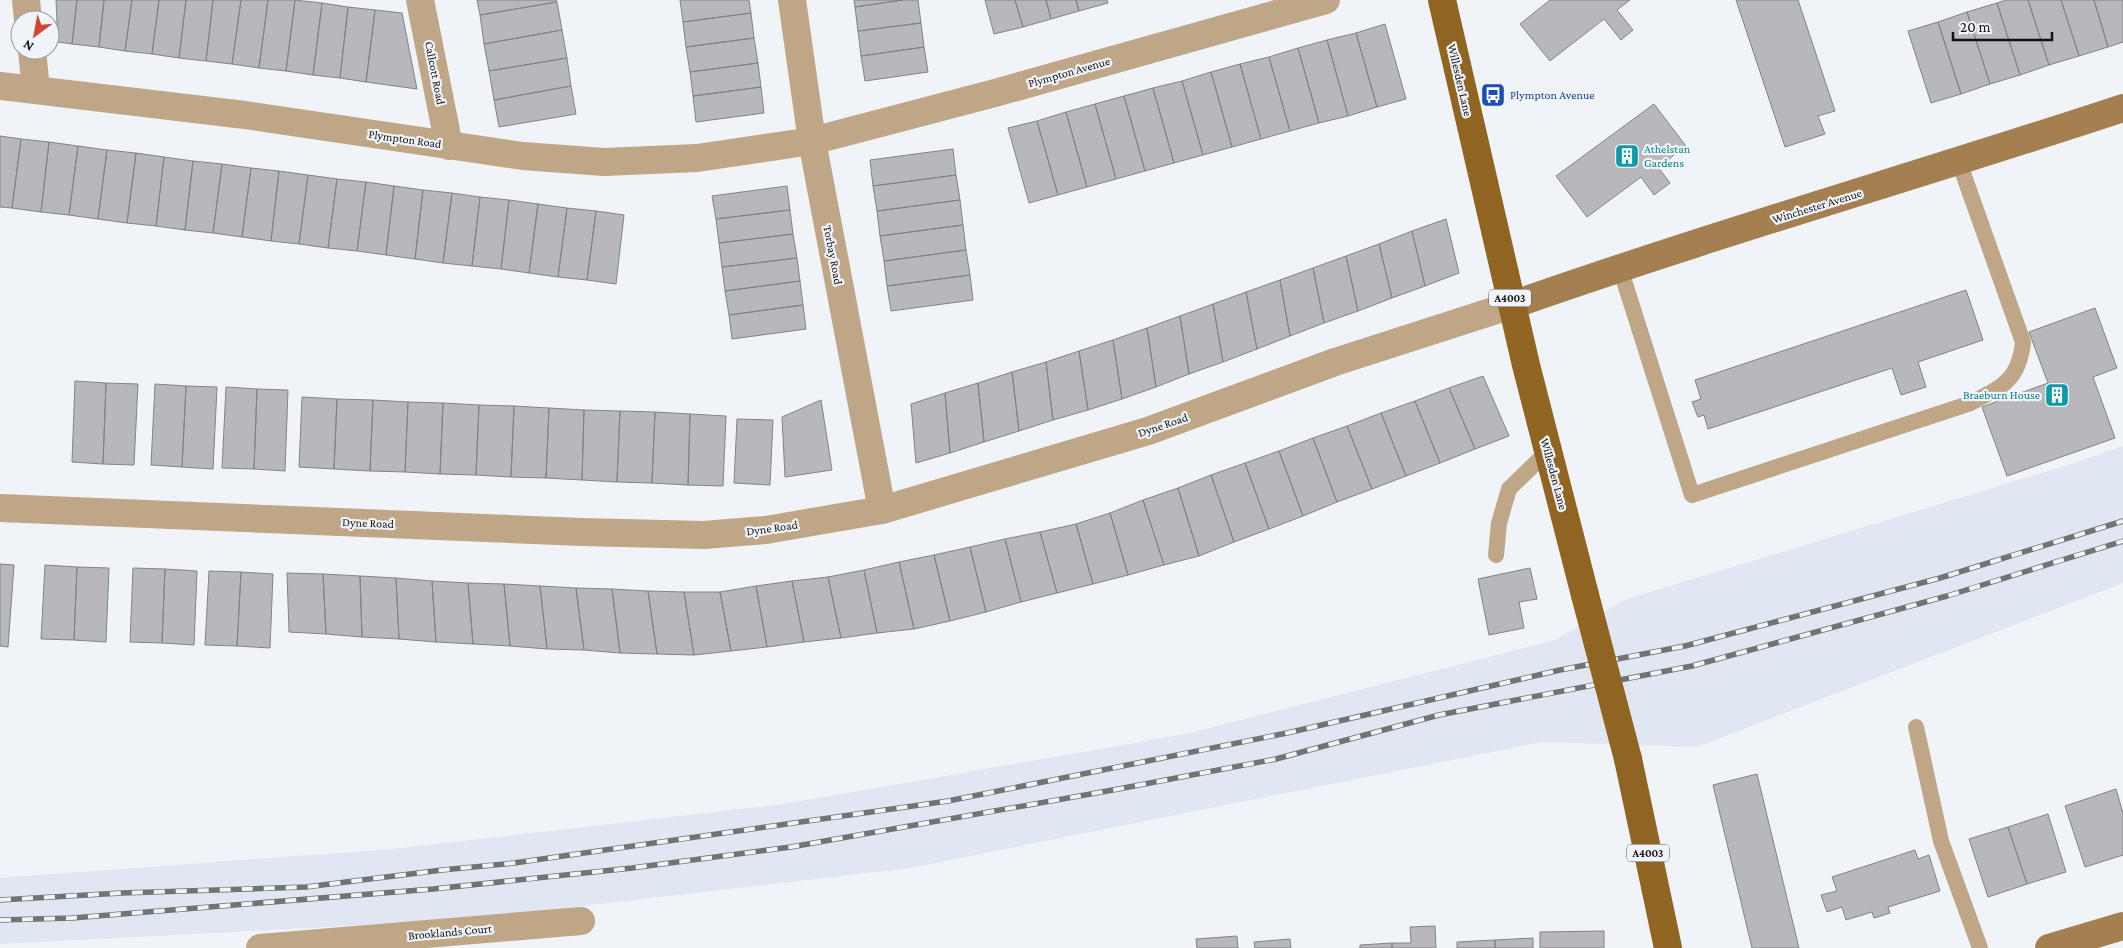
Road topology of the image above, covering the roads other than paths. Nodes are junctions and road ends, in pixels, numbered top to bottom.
1 (420, 0) edge
2 (792, 0) edge
3 (1326, 0) edge
4 (1442, 0) edge
5 (33, 60) edge
6 (0, 86) edge
7 (36, 90) junction
8 (2123, 108) edge
9 (812, 141) junction
10 (449, 146) junction
11 (1959, 162) junction
12 (1620, 268) junction
13 (1512, 305) junction
14 (1548, 451) junction
15 (0, 508) edge
16 (882, 510) junction
17 (1496, 555) dead end
18 (1916, 727) dead end
19 (581, 921) dead end
20 (2123, 926) edge
21 (2062, 946) edge
22 (260, 948) edge
23 (1668, 948) edge
24 (1980, 948) edge

1 - 10 street, Callcott Road
2 - 9 street, Torbay Road
3 - 9 street, Plympton Avenue
4 - 13 main road, Willesden Lane / A4003
5 - 7 street
6 - 7 street, Plympton Road
7 - 10 street, Plympton Road
8 - 11 street, Winchester Avenue
9 - 10 street, Plympton Road
9 - 16 street, Torbay Road
11 - 12 street, Winchester Avenue
11 - 12 lane
12 - 13 street, Winchester Avenue
13 - 14 main road, Willesden Lane / A4003
13 - 16 street, Dyne Road
14 - 17 lane
14 - 23 main road, Willesden Lane / A4003, bridge
15 - 16 street, Dyne Road
18 - 24 lane
19 - 22 street, Brooklands Court
20 - 21 street

